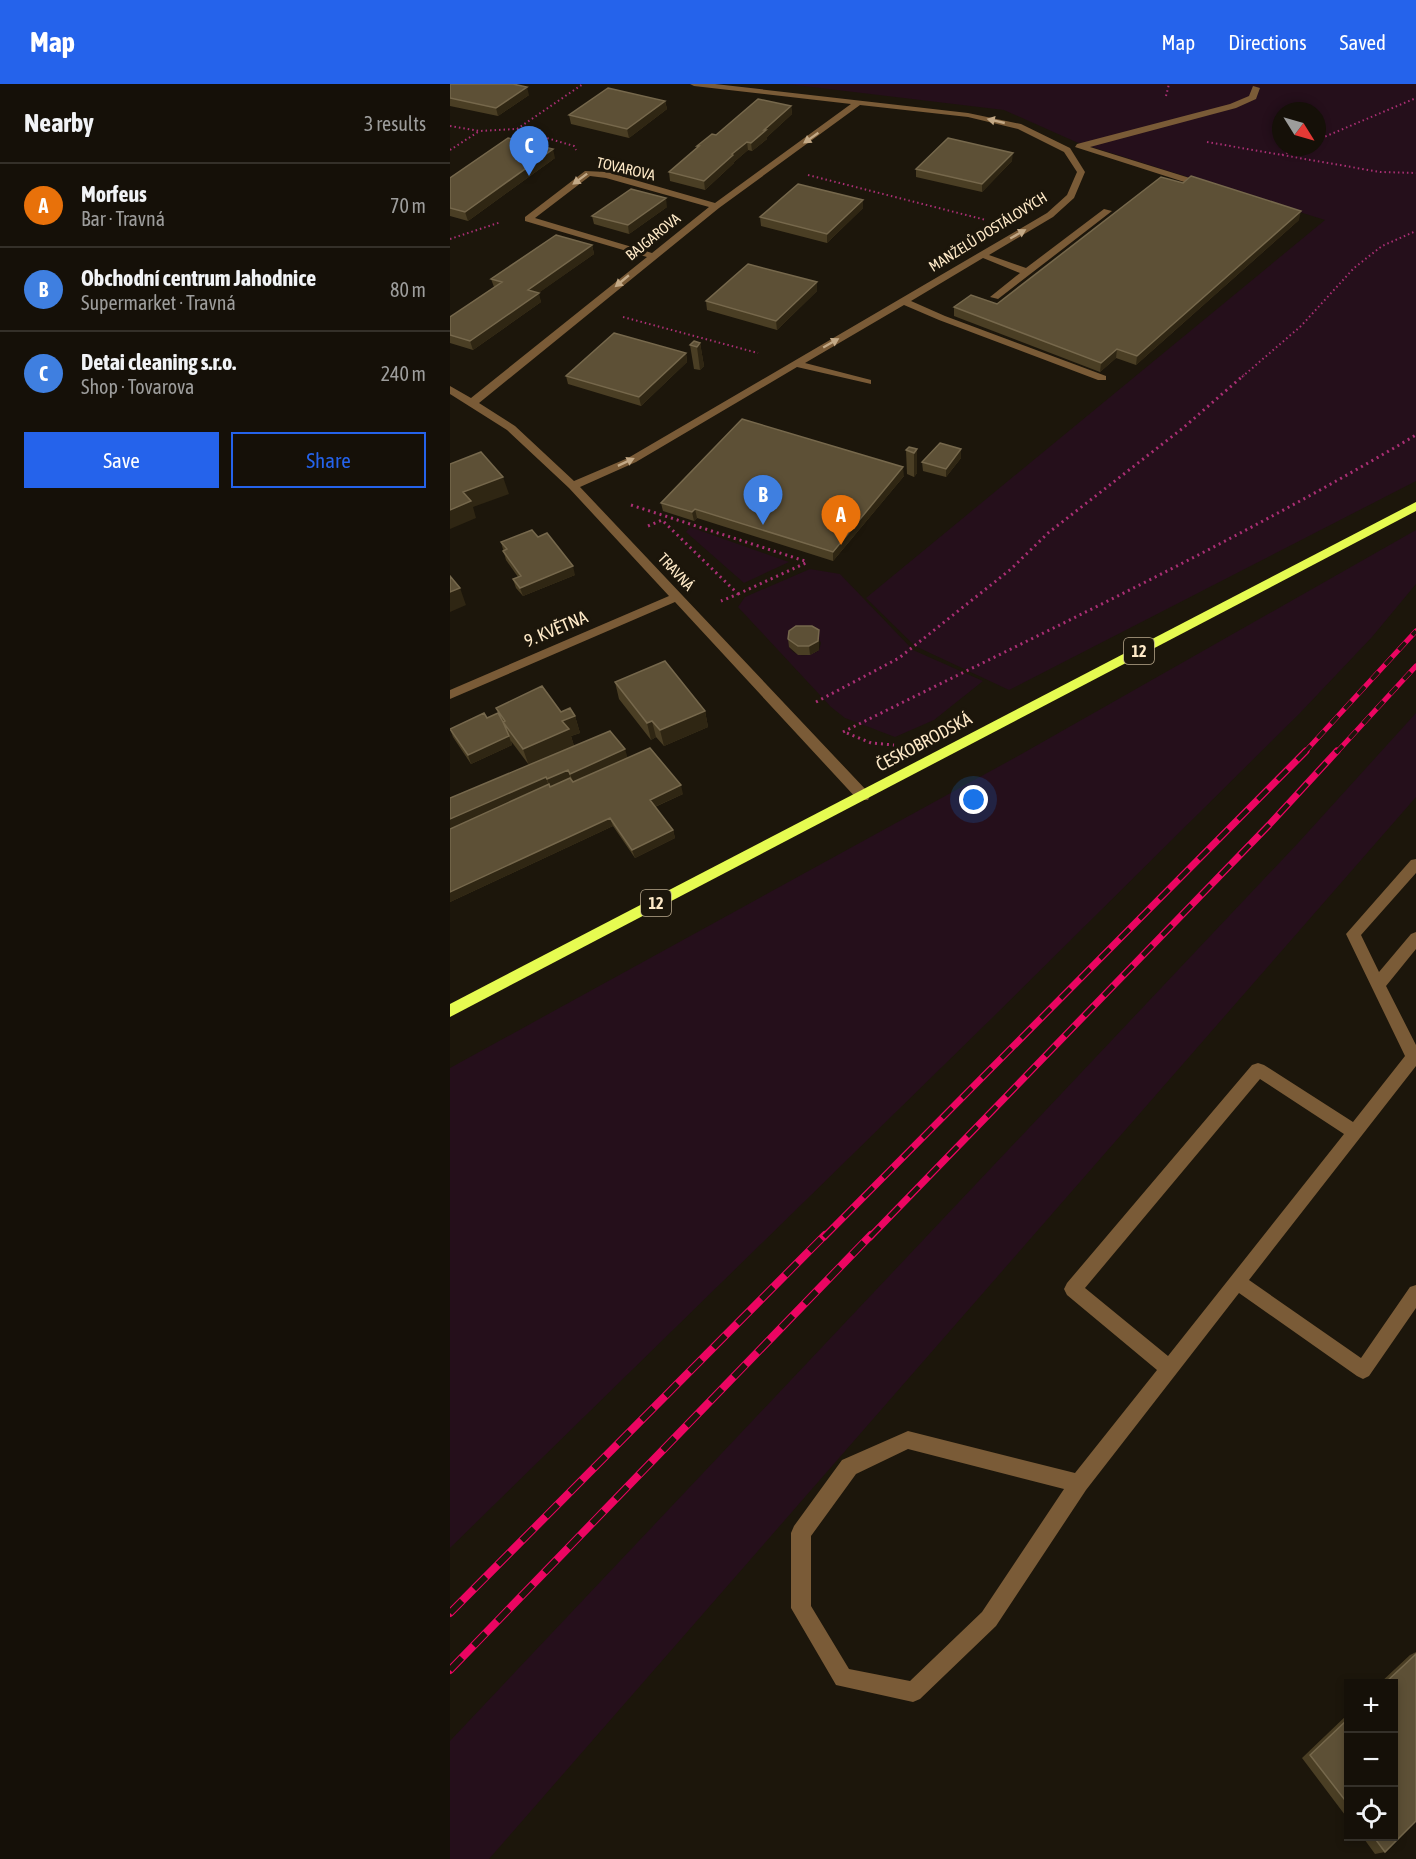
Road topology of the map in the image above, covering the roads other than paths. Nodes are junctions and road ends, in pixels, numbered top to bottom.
1 (694, 84) edge
2 (1256, 88) dead end
3 (858, 103) junction
4 (1080, 147) junction
5 (1068, 150) junction
6 (1210, 188) edge
7 (716, 206) junction
8 (1107, 211) dead end
9 (982, 255) junction
10 (652, 256) junction
11 (1027, 272) junction
12 (995, 297) dead end
13 (904, 301) junction
14 (796, 364) junction
15 (1102, 378) dead end
16 (867, 382) dead end
17 (450, 390) edge
18 (473, 402) junction
19 (573, 486) junction
20 (1416, 506) edge
21 (677, 597) junction
22 (450, 695) edge
23 (863, 796) junction
24 (1416, 864) edge
25 (1416, 938) edge
26 (1378, 985) junction
27 (450, 1011) edge
28 (1415, 1055) edge
29 (1355, 1132) junction
30 (1237, 1281) junction
31 (1416, 1293) edge
32 (1169, 1368) junction
33 (1079, 1483) junction

1 - 3 street
2 - 4 street
5 -> 3 street
3 -> 7 street, BAJGAROVA
4 - 5 street
4 - 6 street
9 -> 5 street, MANŽELŮ DOSTÁLOVÝCH
7 - 10 street, BAJGAROVA
7 -> 10 street, TOVAROVA
8 - 11 street
9 - 11 street
9 - 13 street, MANŽELŮ DOSTÁLOVÝCH
10 -> 18 street, BAJGAROVA
11 - 12 street
14 -> 13 street, MANŽELŮ DOSTÁLOVÝCH
13 - 15 street
14 - 16 street
19 -> 14 street, MANŽELŮ DOSTÁLOVÝCH
17 - 18 street, TRAVNÁ
18 - 19 street, TRAVNÁ
19 - 21 street, TRAVNÁ
20 - 23 main road, ČESKOBRODSKÁ / 12
21 - 22 street, 9. KVĚTNA
21 - 23 street, TRAVNÁ
23 - 27 main road, ČESKOBRODSKÁ / 12
24 - 26 street
25 - 26 street
26 - 28 street
28 - 29 street
29 - 30 street
29 - 32 street
30 - 31 street
30 - 32 street
32 - 33 street
33 - 33 street

